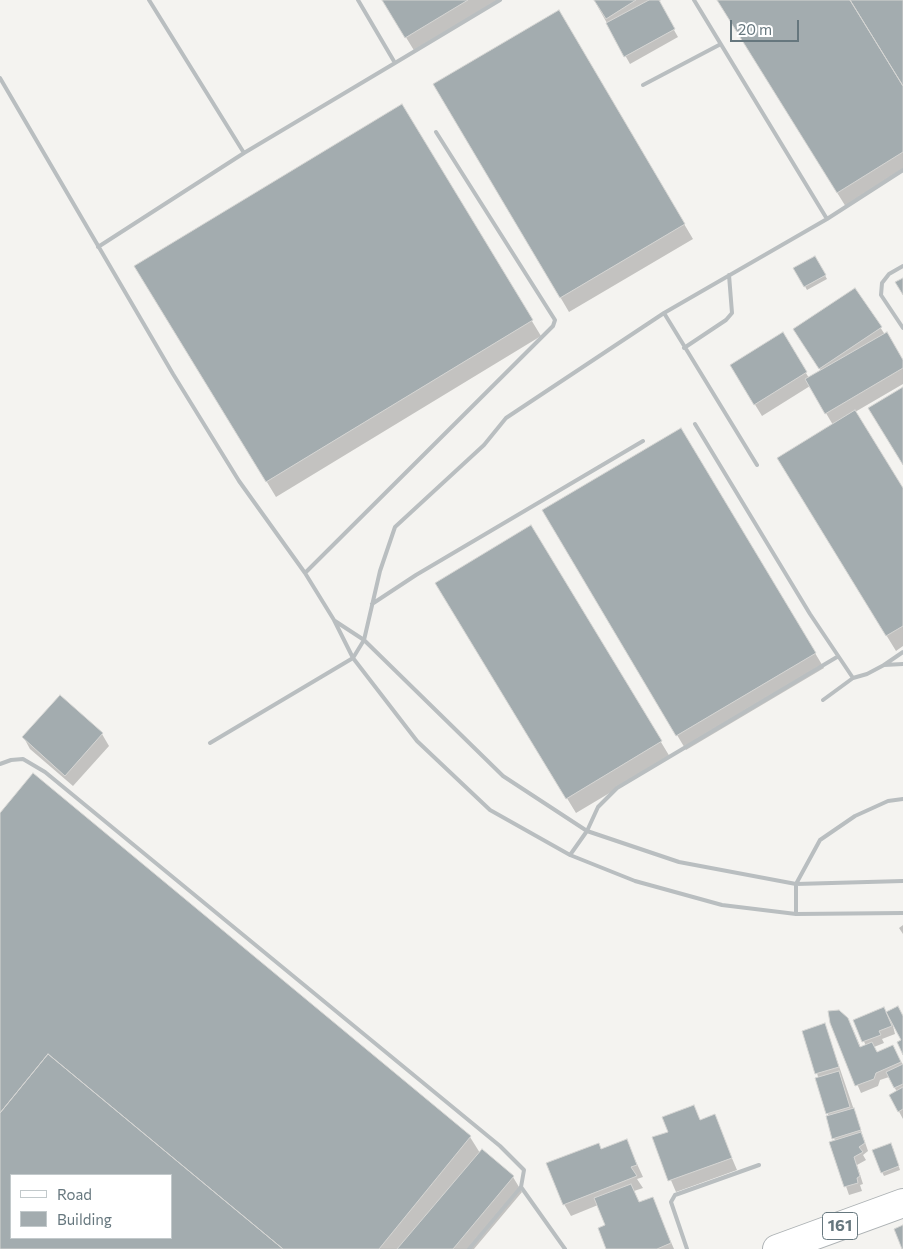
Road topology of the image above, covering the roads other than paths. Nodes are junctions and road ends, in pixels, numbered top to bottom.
1 (149, 0) edge
2 (358, 0) edge
3 (500, 0) edge
4 (694, 0) edge
5 (719, 45) junction
6 (394, 63) junction
7 (0, 78) edge
8 (643, 85) dead end
9 (436, 132) dead end
10 (244, 153) junction
11 (903, 170) edge
12 (827, 219) junction
13 (98, 247) junction
14 (903, 266) edge
15 (729, 275) junction
16 (664, 313) junction
17 (903, 328) edge
18 (684, 348) junction
19 (695, 424) dead end
20 (643, 441) dead end
21 (758, 466) dead end
22 (305, 573) junction
23 (372, 604) junction
24 (334, 620) junction
25 (364, 640) junction
26 (903, 652) edge
27 (837, 657) junction
28 (352, 658) junction
29 (903, 664) edge
30 (884, 665) junction
31 (852, 678) junction
32 (823, 700) dead end
33 (210, 742) dead end
34 (0, 764) edge
35 (903, 799) edge
36 (587, 831) junction
37 (570, 855) junction
38 (903, 881) edge
39 (796, 884) junction
40 (903, 913) edge
41 (796, 914) junction
42 (759, 1165) dead end
43 (521, 1187) junction
44 (903, 1203) edge
45 (469, 1249) edge
46 (565, 1249) edge
47 (686, 1249) edge
48 (777, 1249) edge

1 - 10 lane
2 - 6 lane
3 - 6 lane
4 - 5 lane
5 - 8 lane
5 - 12 lane
6 - 10 lane
7 - 13 lane
9 - 22 lane
10 - 13 lane
11 - 12 lane
12 - 15 lane
13 - 22 lane
14 - 17 lane
15 - 16 lane
15 - 18 lane
16 - 18 lane
16 - 23 lane
18 - 21 lane
19 - 27 lane
20 - 23 lane
22 - 24 lane
23 - 25 lane
24 - 25 lane
24 - 28 lane
25 - 28 lane
25 - 36 lane
26 - 30 lane
27 - 31 lane
27 - 36 lane
28 - 33 lane
28 - 37 lane
29 - 30 lane
30 - 31 lane
31 - 32 lane
34 - 43 lane
35 - 39 lane
36 - 37 lane
36 - 39 lane
37 - 41 lane
38 - 39 lane
39 - 41 lane
40 - 41 lane
42 - 47 lane
43 - 45 lane
43 - 46 lane
44 - 48 main road, 161

